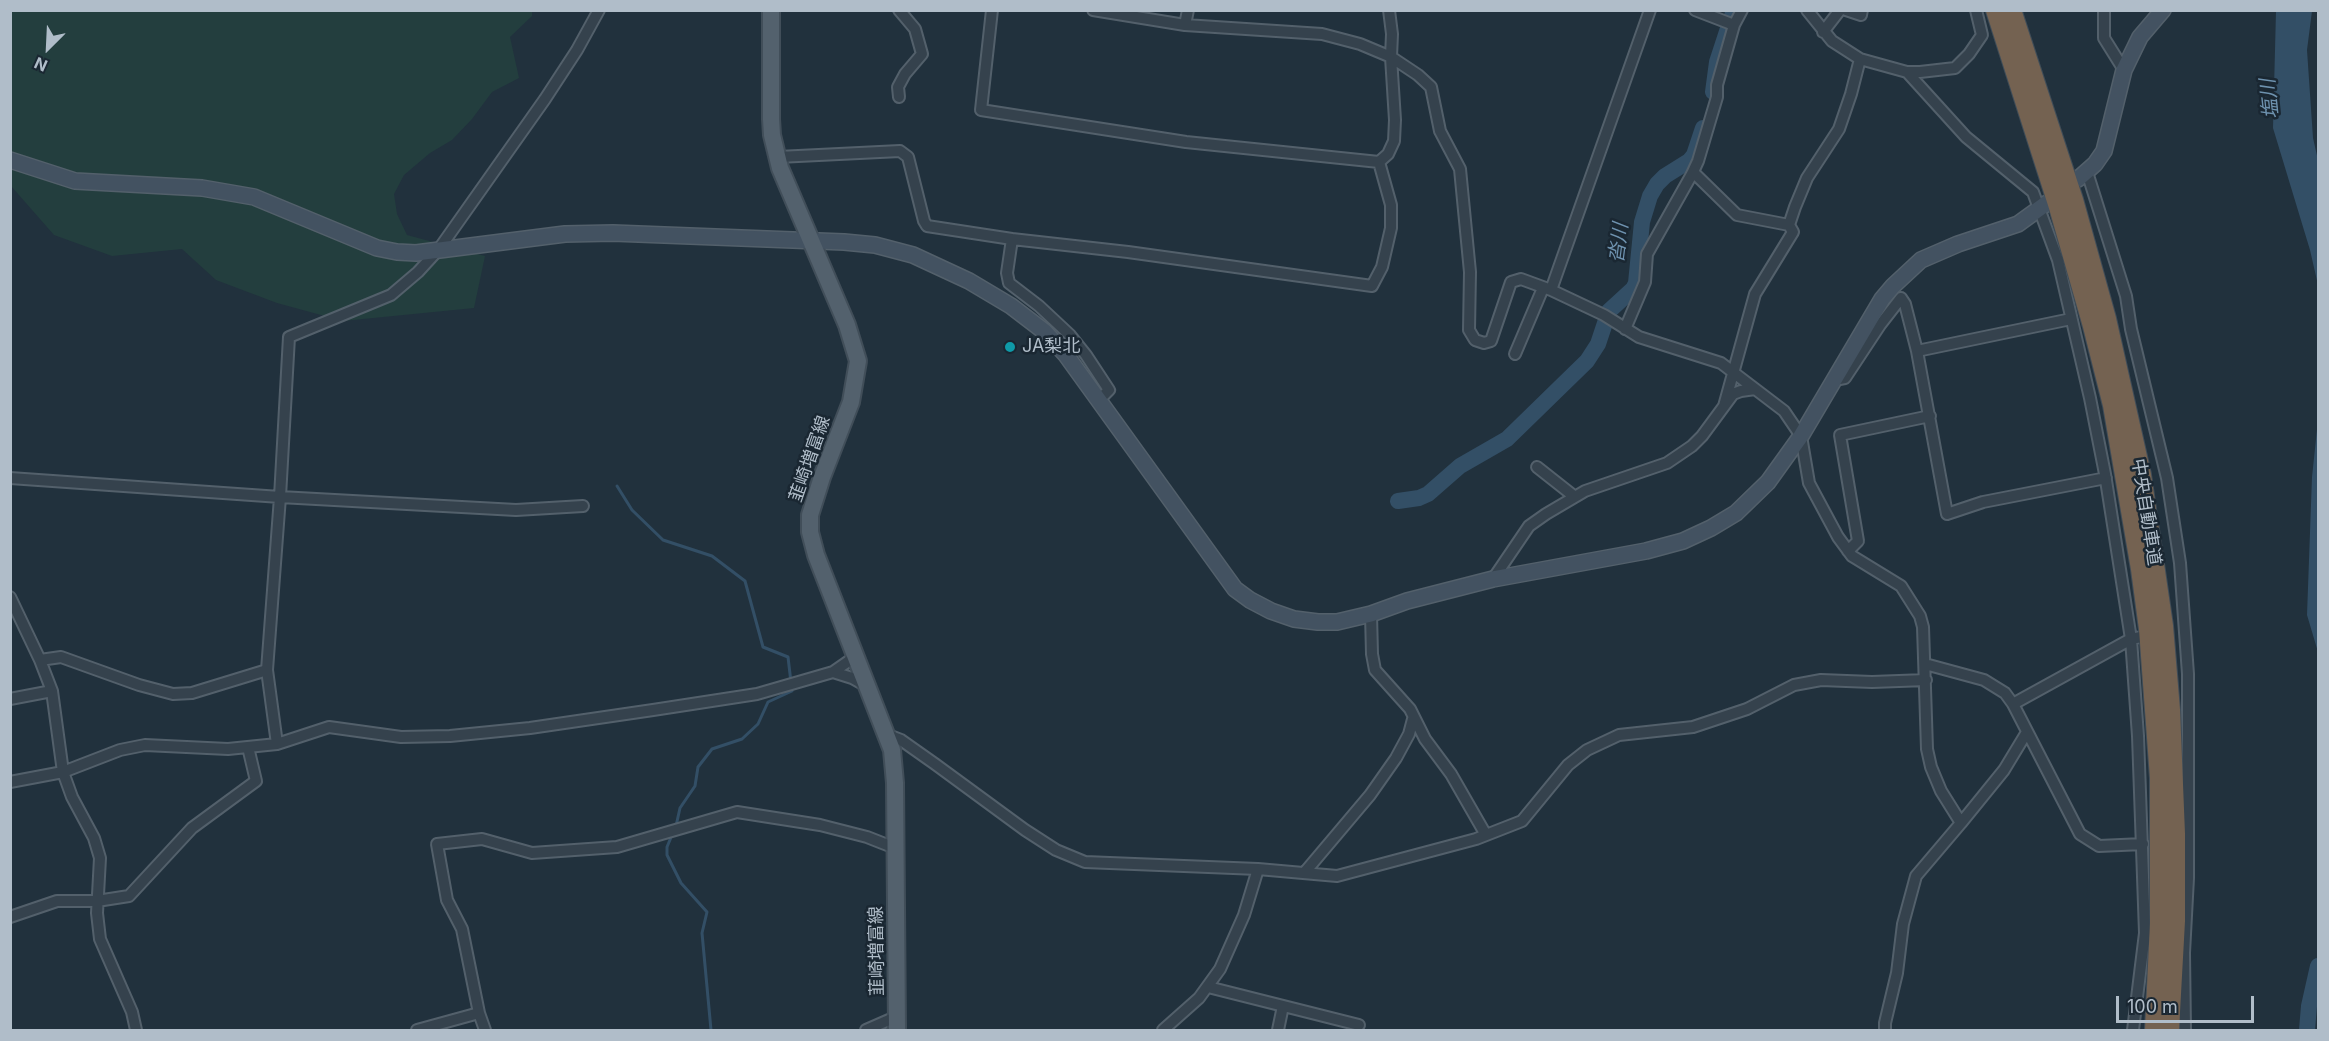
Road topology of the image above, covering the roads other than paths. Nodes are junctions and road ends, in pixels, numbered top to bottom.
1 (599, 10) edge
2 (771, 10) edge
3 (899, 10) edge
4 (992, 10) edge
5 (1093, 10) edge
6 (1188, 10) edge
7 (1389, 10) edge
8 (1650, 10) edge
9 (1695, 10) edge
10 (1742, 10) edge
11 (1807, 10) edge
12 (1840, 10) edge
13 (1846, 10) edge
14 (1862, 10) edge
15 (1976, 10) edge
16 (1996, 10) edge
17 (2011, 10) edge
18 (2104, 10) edge
19 (2163, 10) edge
20 (1185, 24) junction
21 (1734, 25) junction
22 (1823, 32) junction
23 (1391, 57) junction
24 (1860, 58) junction
25 (2124, 70) junction
26 (1906, 72) junction
27 (899, 97) dead end
28 (778, 157) junction
29 (10, 160) edge
30 (1379, 162) junction
31 (1693, 172) junction
32 (2082, 176) joint
33 (2043, 207) junction
34 (1789, 225) junction
35 (1012, 239) junction
36 (813, 240) junction
37 (439, 249) junction
38 (1547, 289) junction
39 (2071, 319) junction
40 (1626, 329) junction
41 (1917, 351) junction
42 (1515, 354) dead end
43 (1734, 373) junction
44 (1834, 380) junction
45 (1755, 389) junction
46 (1100, 400) junction
47 (1724, 406) junction
48 (1930, 416) junction
49 (1801, 435) junction
50 (1537, 467) dead end
51 (10, 478) edge
52 (2106, 478) junction
53 (280, 497) junction
54 (1575, 497) junction
55 (583, 506) dead end
56 (1848, 551) junction
57 (1493, 579) junction
58 (10, 597) edge
59 (1371, 614) junction
60 (2185, 631) junction
61 (2172, 633) dead end
62 (2136, 638) junction
63 (856, 656) junction
64 (40, 660) junction
65 (1925, 663) junction
66 (267, 670) junction
67 (833, 672) junction
68 (1926, 680) junction
69 (868, 687) junction
70 (52, 691) junction
71 (10, 699) edge
72 (2013, 704) junction
73 (1413, 719) junction
74 (2027, 732) junction
75 (888, 735) junction
76 (277, 744) junction
77 (248, 747) junction
78 (63, 772) junction
79 (10, 782) edge
80 (1961, 823) junction
81 (1486, 835) junction
82 (2143, 843) junction
83 (895, 848) junction
84 (1258, 869) junction
85 (1305, 872) junction
86 (97, 901) junction
87 (10, 918) edge
88 (1208, 987) junction
89 (1283, 1006) junction
90 (479, 1013) junction
91 (898, 1023) edge
92 (1359, 1025) dead end
93 (136, 1030) edge
94 (417, 1030) edge
95 (485, 1030) edge
96 (866, 1030) edge
97 (1163, 1030) edge
98 (1278, 1030) edge
99 (1885, 1030) edge
100 (2133, 1030) edge
101 (2155, 1030) edge
102 (2169, 1030) edge
103 (2185, 1030) edge

1 - 37 street
2 - 28 main road, 韮崎増富線
3 - 27 street
4 - 30 street
5 - 20 street
6 - 20 street
7 - 23 street
8 - 38 street
9 - 21 street
10 - 21 street
11 - 22 street
12 - 22 street
13 - 14 street
15 - 26 street
16 - 101 highway, 中央自動車道
17 - 102 highway, 中央自動車道
18 - 25 street
19 - 25 street
20 - 23 street
21 - 31 street
22 - 24 street
23 - 30 street
23 - 38 street
24 - 26 street
24 - 34 street
25 - 32 street
26 - 33 street
28 - 35 street
28 - 36 main road, 韮崎増富線
29 - 37 street
30 - 35 street
31 - 34 street
31 - 40 street
32 - 60 street
33 - 39 street
33 - 44 street
34 - 43 street
35 - 46 street
36 - 37 street
36 - 46 street
36 - 63 main road, 韮崎増富線
37 - 53 street
38 - 40 street
38 - 42 street
39 - 41 street
39 - 52 street
40 - 43 street
41 - 44 street
41 - 48 street
43 - 45 street
43 - 47 street
44 - 49 street
45 - 47 street
45 - 49 street
46 - 59 street
47 - 54 street
48 - 52 street
48 - 56 street
49 - 56 street
49 - 57 street
50 - 54 street
51 - 53 street
52 - 62 street
53 - 55 street
53 - 66 street
54 - 57 street
56 - 65 street
57 - 59 street
58 - 64 street
59 - 73 street
60 - 61 street
60 - 103 street
62 - 72 street
62 - 82 street
63 - 67 street
63 - 69 main road, 韮崎増富線
64 - 66 street
64 - 70 street
65 - 68 street
65 - 72 street
66 - 76 street
67 - 69 street
67 - 76 street
68 - 80 street
68 - 81 street
69 - 75 main road, 韮崎増富線
70 - 71 street
70 - 78 street
72 - 74 street
73 - 81 street
73 - 85 street
74 - 80 street
74 - 82 street
75 - 83 main road, 韮崎増富線
75 - 84 street
76 - 77 street
77 - 78 street
77 - 86 street
78 - 79 street
78 - 86 street
80 - 99 street
81 - 85 street
82 - 100 street
83 - 90 street
83 - 91 main road, 韮崎増富線
84 - 85 street
84 - 88 street
86 - 87 street
86 - 93 street
88 - 89 street
88 - 97 street
89 - 92 street
89 - 98 street
90 - 94 street
90 - 95 street
91 - 96 street

